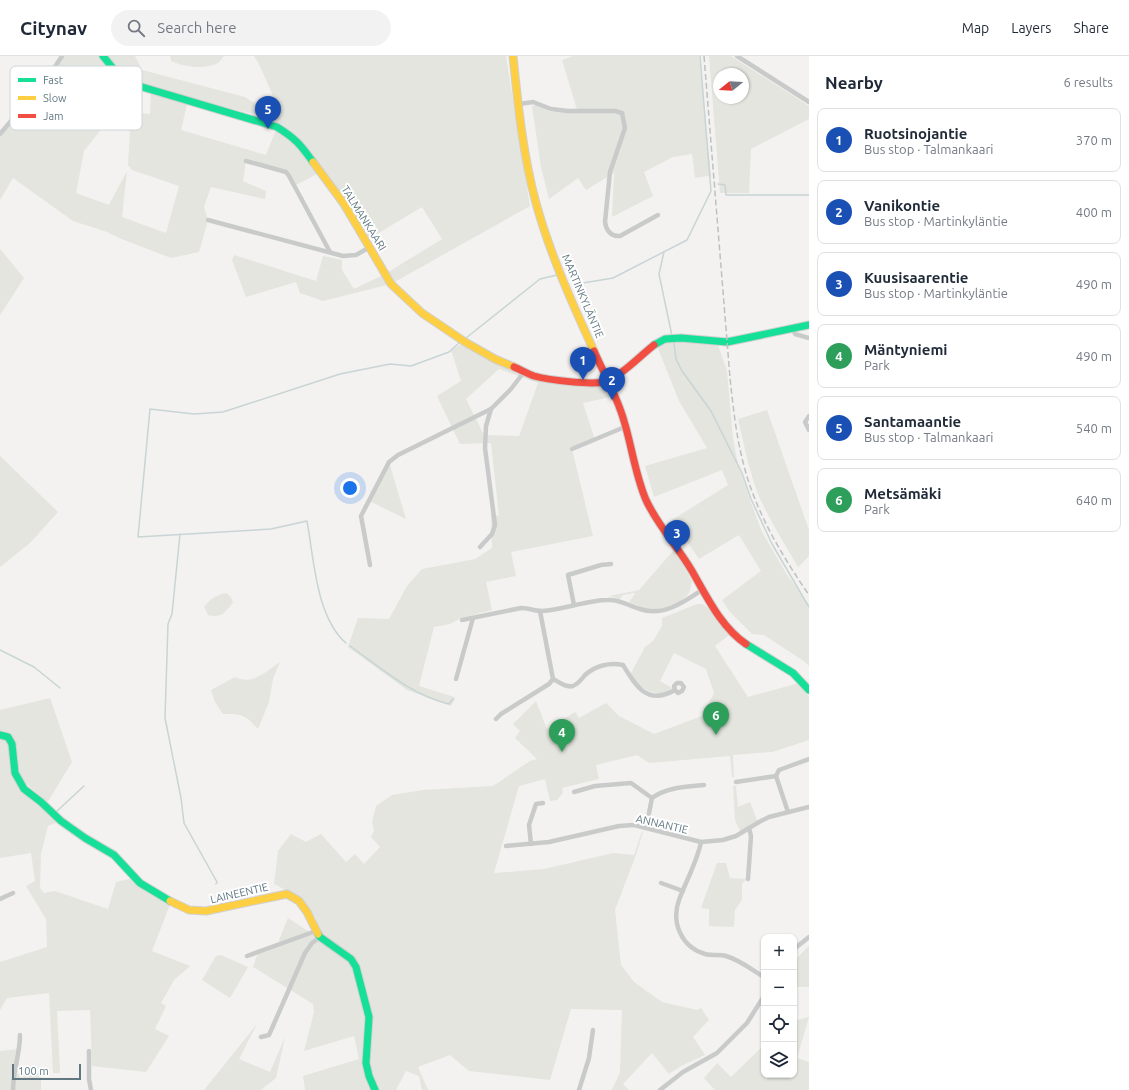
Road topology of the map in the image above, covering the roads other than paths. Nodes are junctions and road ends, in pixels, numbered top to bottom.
1 (62, 56) edge
2 (103, 56) edge
3 (513, 56) edge
4 (737, 56) edge
5 (56, 66) edge
6 (111, 66) edge
7 (142, 87) edge
8 (809, 102) edge
9 (518, 104) junction
10 (10, 122) edge
11 (0, 134) edge
12 (246, 161) dead end
13 (658, 215) dead end
14 (208, 220) dead end
15 (370, 247) junction
16 (330, 252) junction
17 (809, 325) edge
18 (793, 328) junction
19 (809, 338) edge
20 (524, 372) junction
21 (608, 381) junction
22 (491, 409) junction
23 (809, 416) edge
24 (627, 426) junction
25 (809, 430) edge
26 (572, 449) dead end
27 (480, 547) dead end
28 (611, 564) dead end
29 (370, 565) dead end
30 (702, 590) junction
31 (574, 605) junction
32 (540, 611) junction
33 (473, 618) junction
34 (462, 620) dead end
35 (456, 679) dead end
36 (553, 679) junction
37 (674, 690) dead end
38 (809, 690) edge
39 (496, 719) dead end
40 (0, 735) edge
41 (809, 759) edge
42 (776, 776) junction
43 (736, 782) dead end
44 (704, 785) dead end
45 (574, 792) dead end
46 (652, 798) junction
47 (543, 802) dead end
48 (809, 807) edge
49 (788, 812) junction
50 (646, 828) junction
51 (749, 828) junction
52 (701, 842) junction
53 (531, 844) junction
54 (506, 846) dead end
55 (748, 879) dead end
56 (662, 883) dead end
57 (683, 891) junction
58 (13, 893) dead end
59 (0, 899) edge
60 (318, 934) junction
61 (809, 937) edge
62 (797, 947) edge
63 (247, 956) dead end
64 (761, 975) edge
65 (761, 1001) edge
66 (593, 1030) dead end
67 (20, 1035) dead end
68 (261, 1037) dead end
69 (89, 1051) dead end
70 (13, 1090) edge
71 (92, 1090) edge
72 (374, 1090) edge
73 (579, 1090) edge
74 (660, 1090) edge

1 - 5 street
2 - 6 street, TALMANKAARI
3 - 9 street, MARTINKYLÄNTIE
4 - 8 street
7 - 15 street, TALMANKAARI
9 - 13 street
9 - 21 street, MARTINKYLÄNTIE
10 - 11 street
12 - 16 street
14 - 16 street
15 - 16 street
15 - 20 street, TALMANKAARI
17 - 18 street
18 - 19 street
18 - 21 street
20 - 21 street, TALMANKAARI
20 - 22 street
21 - 24 street, MARTINKYLÄNTIE
22 - 27 street
22 - 29 street
23 - 25 street
24 - 26 street
24 - 30 street, MARTINKYLÄNTIE
28 - 31 street
30 - 31 street
30 - 38 street, MARTINKYLÄNTIE
31 - 32 street
32 - 33 street
32 - 36 street
33 - 34 street
33 - 35 street
36 - 37 street
36 - 39 street
40 - 60 street, LAINEENTIE
41 - 42 street
42 - 43 street
42 - 49 street
44 - 46 street
45 - 46 street
46 - 50 street
47 - 53 street
48 - 49 street, ANNANTIE
49 - 51 street, ANNANTIE
50 - 52 street, ANNANTIE
50 - 53 street, ANNANTIE
51 - 52 street, ANNANTIE
51 - 55 street
52 - 57 street
53 - 54 street, ANNANTIE
56 - 57 street
57 - 64 street
58 - 59 street
60 - 63 street
60 - 68 street
60 - 72 street, LAINEENTIE
61 - 62 street
65 - 74 street
66 - 73 street
67 - 70 street
69 - 71 street

